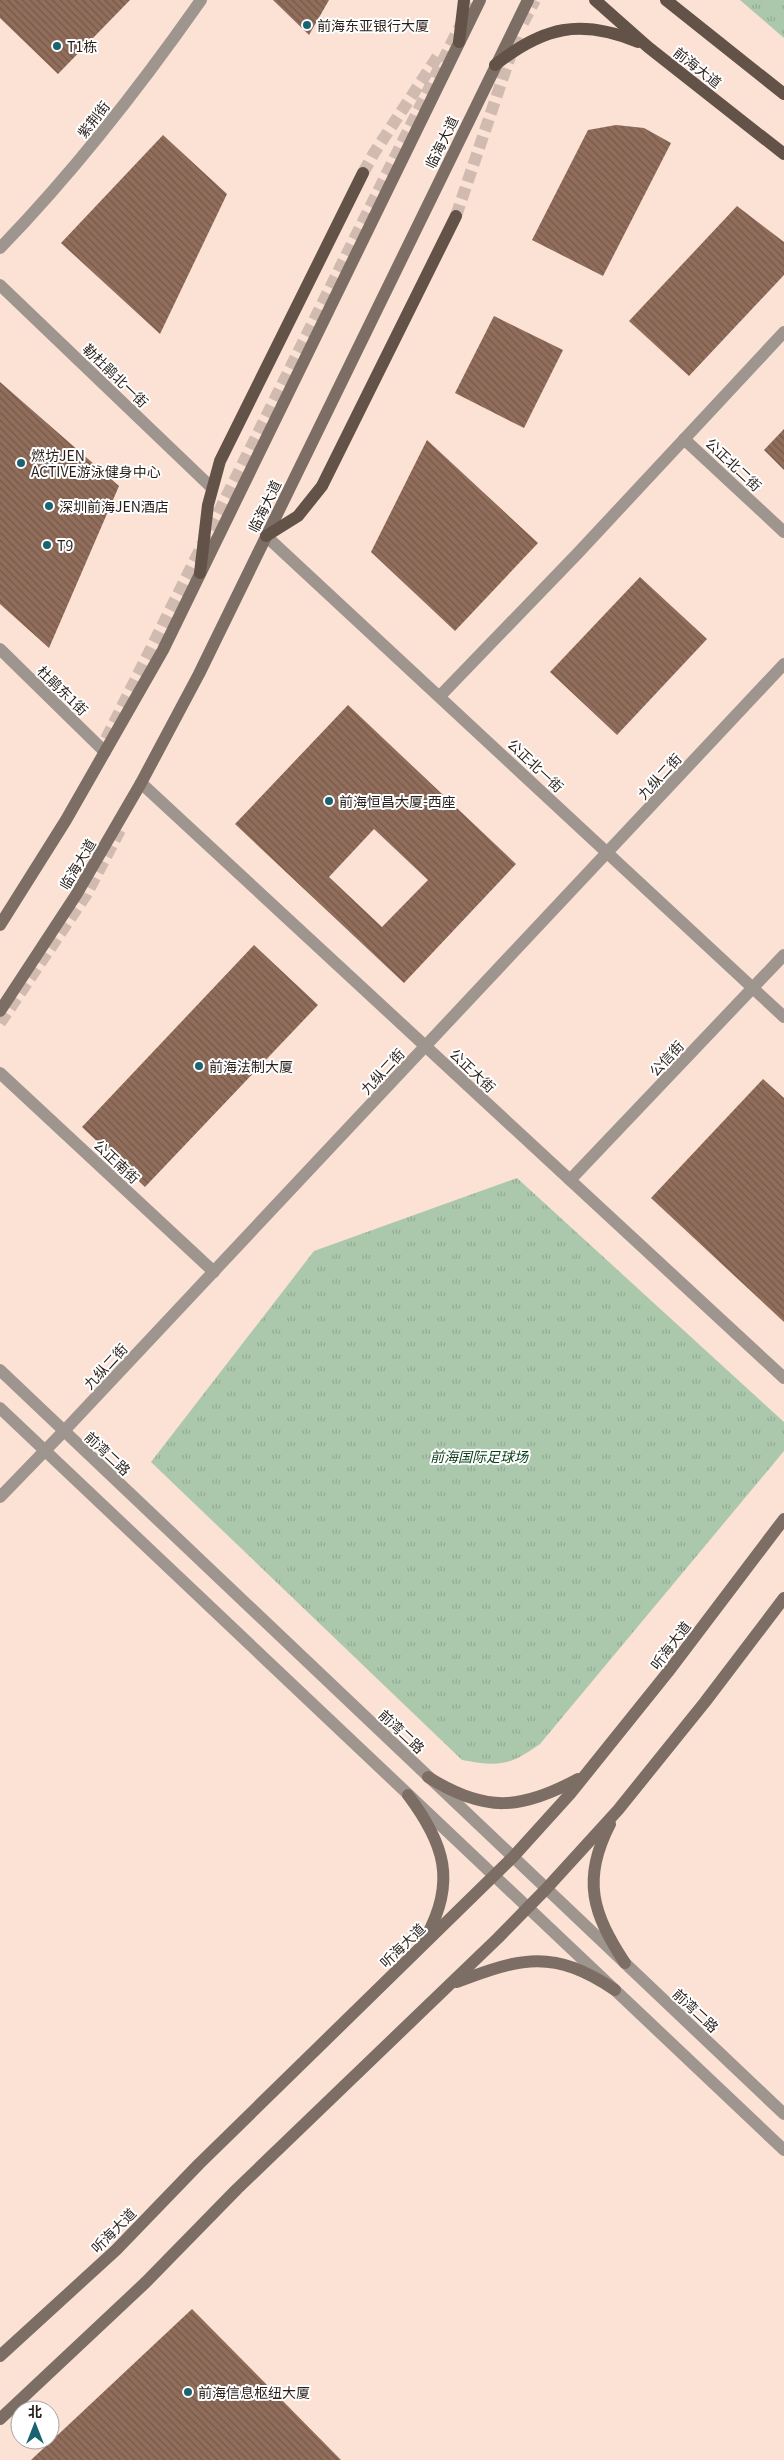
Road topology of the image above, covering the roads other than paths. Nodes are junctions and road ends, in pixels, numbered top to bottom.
1 (200, 0) edge
2 (464, 0) edge
3 (480, 0) edge
4 (528, 0) edge
5 (595, 0) edge
6 (670, 2) edge
7 (459, 42) junction
8 (648, 47) junction
9 (495, 65) junction
10 (784, 94) edge
11 (784, 154) edge
12 (363, 173) tunnel mouth
13 (456, 216) tunnel mouth
14 (0, 248) edge
15 (0, 285) edge
16 (784, 332) edge
17 (684, 439) junction
18 (211, 487) junction
19 (784, 532) edge
20 (266, 536) junction
21 (200, 573) junction
22 (0, 649) edge
23 (784, 664) edge
24 (440, 696) junction
25 (105, 752) junction
26 (141, 783) junction
27 (608, 852) junction
28 (0, 925) edge
29 (784, 955) edge
30 (753, 988) junction
31 (0, 1011) edge
32 (784, 1017) edge
33 (425, 1046) junction
34 (0, 1073) edge
35 (570, 1180) junction
36 (214, 1272) junction
37 (0, 1370) edge
38 (784, 1378) edge
39 (0, 1408) edge
40 (64, 1431) junction
41 (45, 1451) junction
42 (0, 1497) edge
43 (784, 1518) edge
44 (784, 1598) edge
45 (585, 1775) junction
46 (428, 1777) junction
47 (408, 1794) junction
48 (618, 1810) junction
49 (513, 1857) junction
50 (494, 1876) junction
51 (546, 1889) junction
52 (528, 1908) junction
53 (420, 1948) junction
54 (625, 1963) junction
55 (450, 1985) junction
56 (615, 1990) junction
57 (784, 2114) edge
58 (784, 2150) edge
59 (0, 2356) edge
60 (0, 2419) edge

1 - 14 street, 紫荆街
2 - 7 main road
3 - 7 main road, 临海大道
4 - 9 main road, 临海大道
5 - 8 main road, 前海大道
6 - 10 main road
7 - 21 main road, 临海大道
8 - 9 main road
8 - 11 main road, 前海大道
9 - 20 main road, 临海大道
12 - 18 main road
13 - 20 main road
15 - 18 street, 勒杜鹃北一街
16 - 17 street
17 - 19 street, 公正北二街
17 - 24 street
18 - 21 main road
20 - 24 street, 公正北一街
20 - 26 main road, 临海大道
21 - 25 main road, 临海大道
22 - 25 street, 杜鹃东1街
23 - 27 street, 九纵二街
24 - 27 street, 公正北一街
25 - 28 main road, 临海大道
26 - 31 main road, 临海大道
26 - 33 street, 公正大街
27 - 30 street, 公正北一街
27 - 33 street, 九纵二街
29 - 30 street, 公信街
30 - 32 street, 公正北一街
30 - 35 street, 公信街
33 - 35 street, 公正大街
33 - 36 street, 九纵二街
34 - 36 street, 公正南街
35 - 38 street, 公正大街
36 - 40 street, 九纵二街
37 - 40 street, 前湾二路
39 - 41 street
40 - 41 street, 九纵二街
40 - 46 street, 前湾二路
41 - 42 street, 九纵二街
41 - 47 street
43 - 45 main road, 听海大道
44 - 48 main road
45 - 46 main road
45 - 49 main road, 听海大道
46 - 49 street, 前湾二路
47 - 50 street
47 - 53 main road
48 - 51 main road
48 - 54 main road
49 - 50 main road, 听海大道
49 - 51 street, 前湾二路
50 - 52 street
50 - 53 main road, 听海大道
51 - 52 main road
51 - 54 street, 前湾二路
52 - 55 main road
52 - 56 street
53 - 59 main road, 听海大道
54 - 57 street, 前湾二路
55 - 56 main road
55 - 60 main road
56 - 58 street

